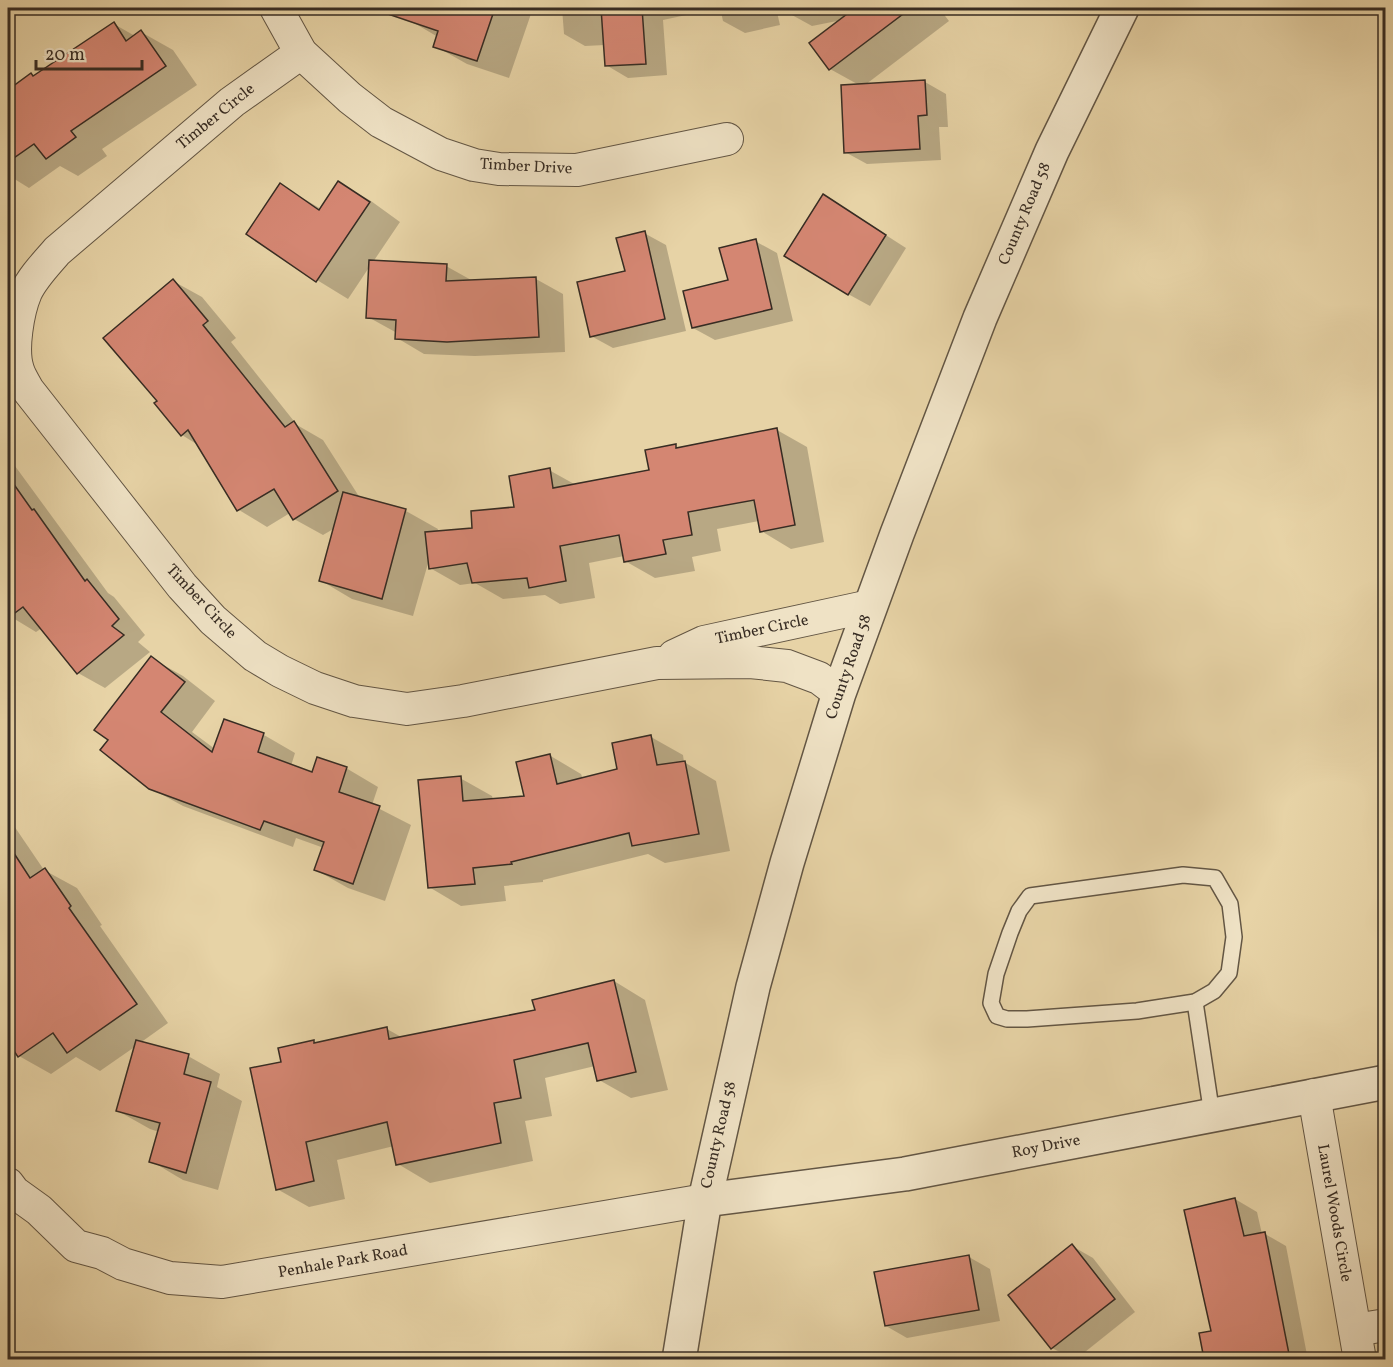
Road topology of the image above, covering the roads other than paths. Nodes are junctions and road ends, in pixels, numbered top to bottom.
1 (276, 8) edge
2 (1122, 8) edge
3 (301, 53) junction
4 (727, 139) dead end
5 (13, 316) edge
6 (870, 606) junction
7 (657, 663) junction
8 (839, 693) junction
9 (1195, 1002) junction
10 (1386, 1082) edge
11 (1314, 1095) junction
12 (1212, 1115) junction
13 (8, 1184) edge
14 (705, 1200) junction
15 (1386, 1325) edge
16 (1357, 1345) edge
17 (680, 1359) edge

1 - 3 street, Timber Drive
2 - 6 street, County Road 58
3 - 4 street, Timber Drive
3 - 5 street, Timber Circle
5 - 7 street, Timber Circle
6 - 7 street, Timber Circle
6 - 8 street, County Road 58
7 - 8 street, Timber Circle
8 - 14 street, County Road 58
9 - 9 lane
9 - 12 lane
10 - 11 street, Roy Drive
11 - 12 street, Roy Drive
11 - 16 street, Laurel Woods Circle
12 - 14 street, Roy Drive
13 - 14 street, Penhale Park Road
14 - 17 street, County Road 58
15 - 16 street

